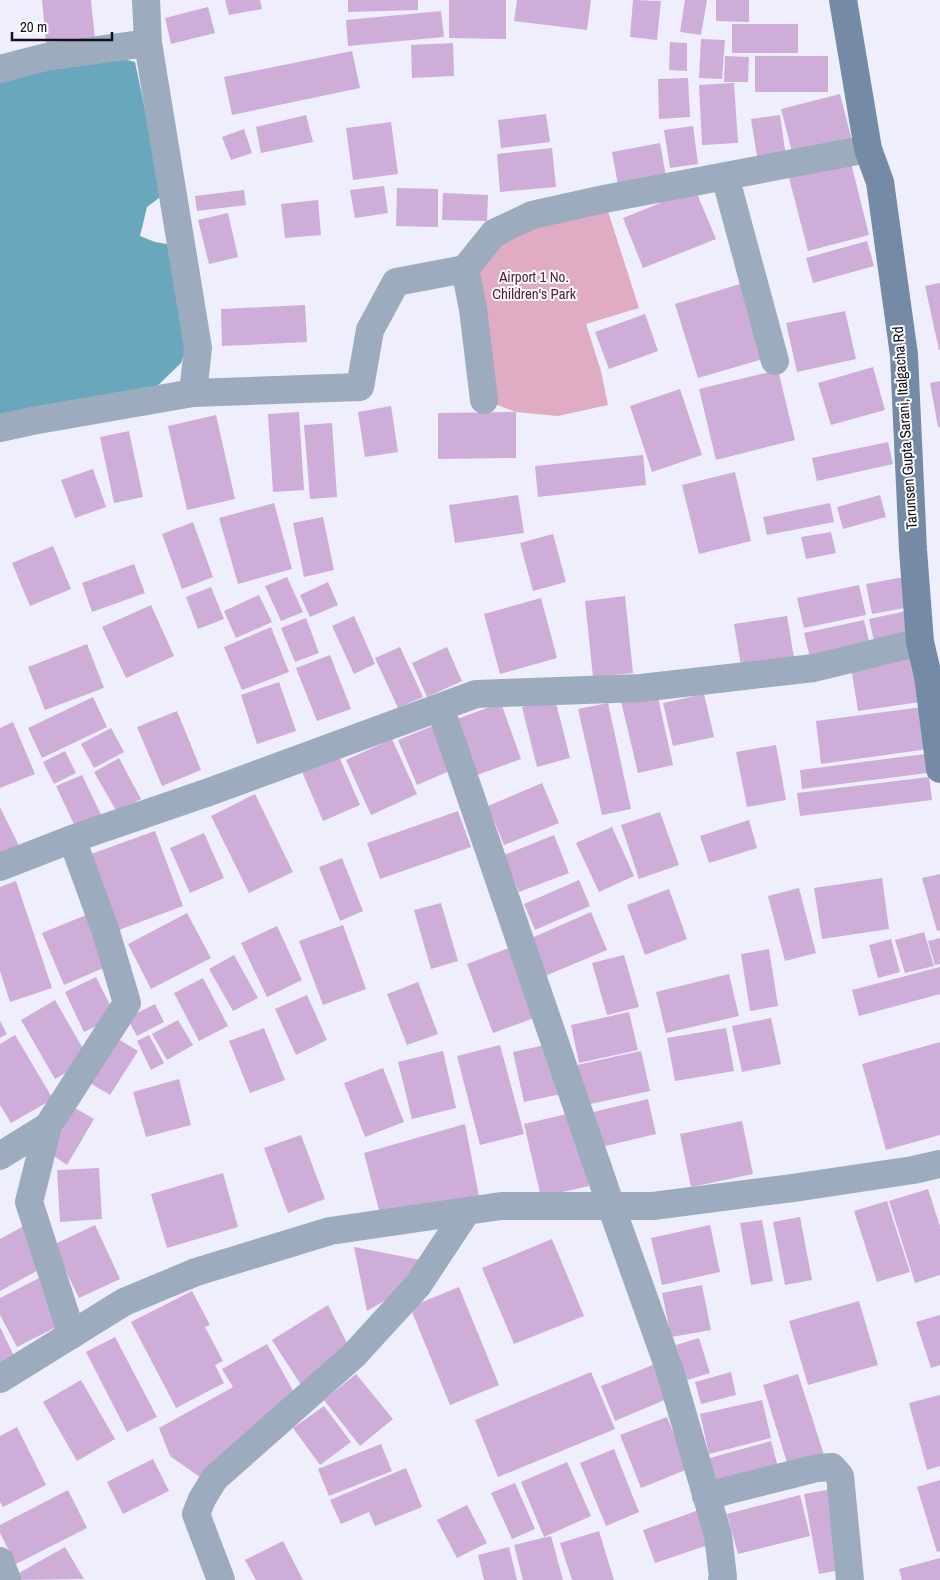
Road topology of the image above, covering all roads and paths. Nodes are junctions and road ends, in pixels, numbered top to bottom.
1 (146, 0) edge
2 (843, 0) edge
3 (148, 43) junction
4 (0, 69) edge
5 (868, 149) junction
6 (725, 176) junction
7 (465, 269) junction
8 (775, 361) dead end
9 (194, 393) junction
10 (484, 400) dead end
11 (0, 428) edge
12 (920, 642) junction
13 (934, 675) edge
14 (440, 707) junction
15 (940, 769) edge
16 (72, 839) junction
17 (0, 867) edge
18 (48, 1126) junction
19 (0, 1156) edge
20 (940, 1164) edge
21 (611, 1206) junction
22 (467, 1211) junction
23 (72, 1335) junction
24 (0, 1379) edge
25 (706, 1496) junction
26 (0, 1561) edge
27 (7, 1580) edge
28 (221, 1580) edge
29 (722, 1580) edge
30 (850, 1580) edge

1 - 3 street
2 - 5 street, Tarunsen Gupta Sarani, Italgacha Rd
3 - 4 street
3 - 9 street
5 - 6 street
5 - 12 street, Tarunsen Gupta Sarani, Italgacha Rd
6 - 7 street
6 - 8 street
7 - 9 street
7 - 10 street
9 - 11 street
12 - 13 street, Tarunsen Gupta Sarani, Italgacha Rd
12 - 14 street
13 - 15 street, Tarunsen Gupta Sarani, Italgacha Rd
14 - 16 street
14 - 21 street
16 - 17 street
16 - 18 street
18 - 19 street
18 - 23 street
20 - 21 street
21 - 22 street
21 - 25 street
22 - 23 street
22 - 28 street
23 - 24 street
25 - 29 street
25 - 30 street
26 - 27 street

